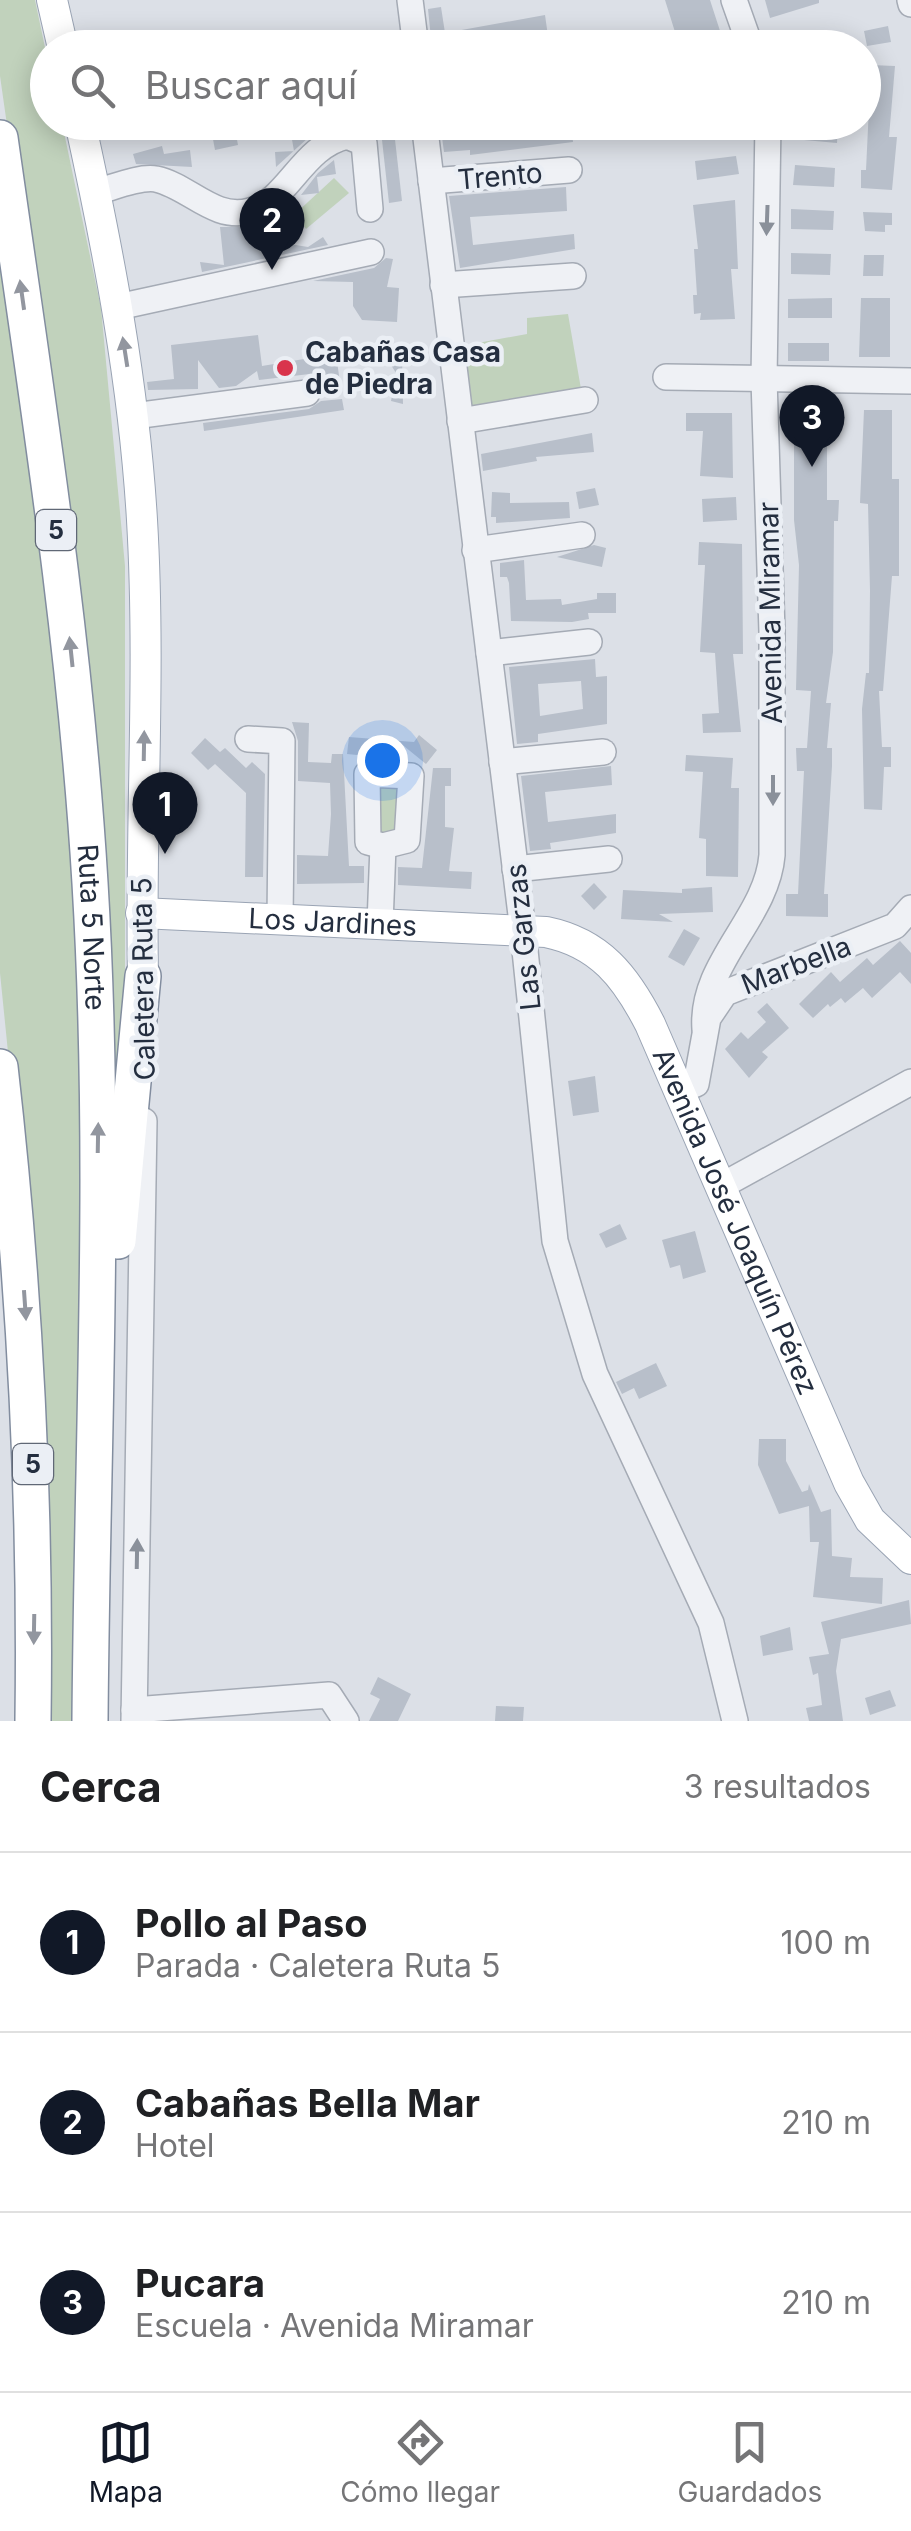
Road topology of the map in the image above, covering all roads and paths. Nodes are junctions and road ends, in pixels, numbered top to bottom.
1 (52, 0) edge
2 (410, 0) edge
3 (734, 0) edge
4 (59, 30) edge
5 (414, 30) edge
6 (745, 30) edge
7 (0, 138) edge
8 (84, 140) edge
9 (339, 140) edge
10 (357, 140) edge
11 (426, 140) edge
12 (768, 140) edge
13 (569, 170) dead end
14 (431, 181) junction
15 (96, 192) junction
16 (370, 210) dead end
17 (371, 252) dead end
18 (573, 276) dead end
19 (442, 285) junction
20 (118, 307) junction
21 (666, 377) dead end
22 (764, 379) junction
23 (911, 381) edge
24 (308, 392) dead end
25 (585, 400) dead end
26 (134, 416) junction
27 (460, 422) junction
28 (582, 535) dead end
29 (475, 550) junction
30 (588, 642) dead end
31 (489, 652) junction
32 (248, 739) dead end
33 (602, 752) dead end
34 (502, 762) junction
35 (383, 846) dead end
36 (609, 860) dead end
37 (516, 870) junction
38 (911, 908) edge
39 (142, 913) junction
40 (280, 920) junction
41 (380, 924) junction
42 (498, 930) junction
43 (142, 976) junction
44 (705, 1029) junction
45 (0, 1068) edge
46 (911, 1082) edge
47 (681, 1090) junction
48 (723, 1185) junction
49 (91, 1550) junction
50 (911, 1560) edge
51 (134, 1716) edge
52 (33, 1721) edge
53 (90, 1721) edge
54 (346, 1721) edge
55 (735, 1721) edge

1 - 4 main road
2 - 5 street
3 - 6 street
49 -> 7 highway, Ruta 5 Norte / 5
8 - 15 main road, Caletera Ruta 5
9 - 15 street
10 - 16 street
11 - 14 street, Las Garzas
12 -> 22 street, Avenida Miramar
13 - 14 street, Trento
14 - 19 street, Las Garzas
15 - 20 main road, Caletera Ruta 5
17 - 20 street
18 - 19 street
19 - 27 street, Las Garzas
26 -> 20 main road, Caletera Ruta 5
21 - 22 street
22 - 23 street
22 -> 44 street, Avenida Miramar
24 - 26 street
25 - 27 street
39 -> 26 main road, Caletera Ruta 5
27 - 29 street, Las Garzas
28 - 29 street
29 - 31 street, Las Garzas
30 - 31 street
31 - 34 street, Las Garzas
32 - 40 street
33 - 34 street
34 - 37 street, Las Garzas
35 - 41 street
36 - 37 street
37 - 42 street, Las Garzas
38 - 44 street, Marbella
39 - 40 main road, Los Jardines
39 - 43 main road, Caletera Ruta 5
40 - 41 main road, Los Jardines
41 - 42 main road, Los Jardines
42 - 47 main road, Avenida José Joaquín Pérez
42 - 55 street, Las Garzas
43 - 49 highway
51 -> 43 street, Caletera Ruta 5
44 - 47 street, Marbella
45 -> 52 highway, 5
46 - 48 street
47 - 48 main road, Avenida José Joaquín Pérez
48 - 50 main road, Avenida José Joaquín Pérez
49 - 53 highway, Ruta 5 Norte / 5
51 - 54 street

